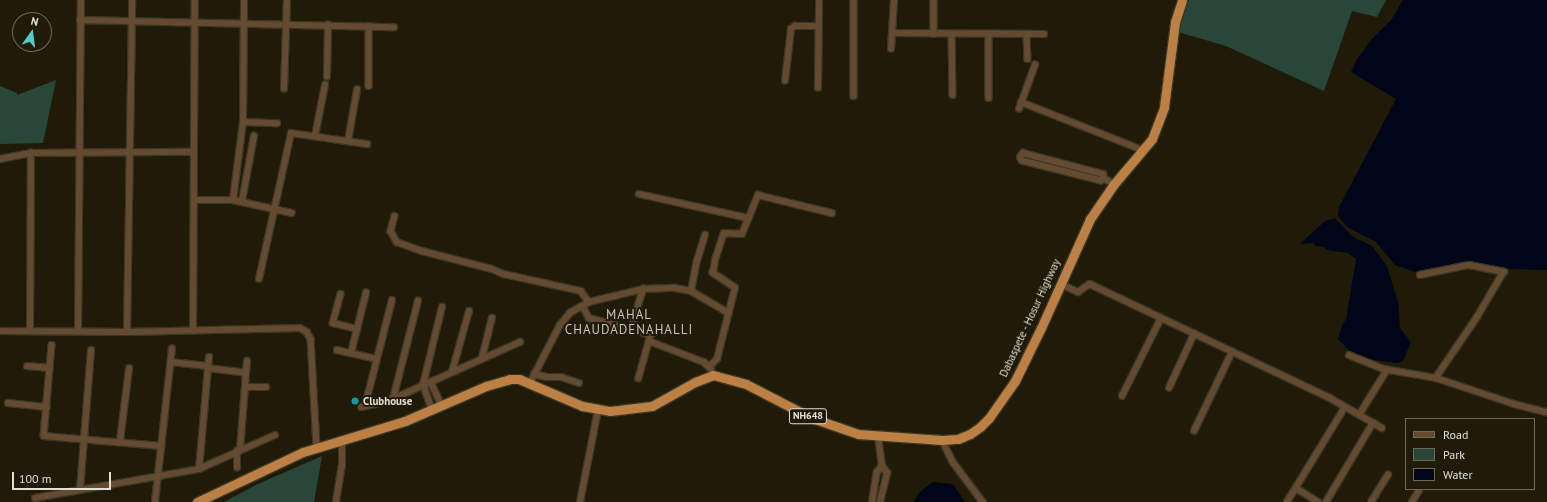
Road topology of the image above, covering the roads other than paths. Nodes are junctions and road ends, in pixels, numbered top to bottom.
1 (81, 0) edge
2 (132, 0) edge
3 (195, 0) edge
4 (244, 0) edge
5 (287, 0) edge
6 (819, 0) edge
7 (854, 0) edge
8 (894, 0) edge
9 (934, 0) edge
10 (1182, 0) edge
11 (80, 20) junction
12 (132, 21) junction
13 (194, 23) junction
14 (243, 24) junction
15 (287, 24) junction
16 (328, 25) junction
17 (369, 26) junction
18 (819, 26) junction
19 (394, 27) dead end
20 (893, 33) junction
21 (934, 34) junction
22 (952, 34) junction
23 (989, 34) junction
24 (1027, 34) junction
25 (1044, 34) dead end
26 (891, 49) dead end
27 (1028, 59) dead end
28 (1035, 65) dead end
29 (327, 77) dead end
30 (785, 81) dead end
31 (324, 85) dead end
32 (369, 86) dead end
33 (818, 88) dead end
34 (284, 89) dead end
35 (357, 90) dead end
36 (953, 95) dead end
37 (854, 96) dead end
38 (989, 98) dead end
39 (1021, 102) junction
40 (1018, 109) dead end
41 (243, 122) junction
42 (277, 123) dead end
43 (254, 136) dead end
44 (315, 136) junction
45 (348, 141) junction
46 (367, 144) dead end
47 (1143, 150) junction
48 (79, 152) junction
49 (131, 152) junction
50 (194, 152) junction
51 (31, 153) junction
52 (0, 159) edge
53 (1105, 179) junction
54 (1114, 184) junction
55 (639, 194) dead end
56 (195, 200) junction
57 (233, 200) junction
58 (242, 202) junction
59 (274, 209) junction
60 (292, 213) dead end
61 (832, 213) dead end
62 (395, 216) dead end
63 (748, 218) junction
64 (705, 235) dead end
65 (1420, 275) dead end
66 (259, 279) dead end
67 (1061, 284) junction
68 (643, 289) junction
69 (691, 291) junction
70 (366, 293) dead end
71 (341, 294) dead end
72 (392, 300) dead end
73 (418, 301) dead end
74 (589, 302) junction
75 (583, 306) junction
76 (442, 307) dead end
77 (469, 311) dead end
78 (729, 313) junction
79 (492, 318) dead end
80 (1161, 318) junction
81 (631, 329) junction
82 (357, 330) junction
83 (0, 331) edge
84 (30, 331) junction
85 (193, 331) junction
86 (78, 332) junction
87 (127, 332) junction
88 (1194, 334) junction
89 (649, 340) junction
90 (520, 342) dead end
91 (52, 345) dead end
92 (172, 349) dead end
93 (91, 350) dead end
94 (337, 350) dead end
95 (1232, 352) junction
96 (351, 353) junction
97 (1349, 355) dead end
98 (209, 356) dead end
99 (482, 358) junction
100 (377, 359) junction
101 (247, 361) dead end
102 (171, 362) junction
103 (27, 366) dead end
104 (710, 366) junction
105 (208, 367) junction
106 (50, 368) junction
107 (129, 369) dead end
108 (1387, 370) junction
109 (452, 372) junction
110 (246, 373) junction
111 (534, 374) junction
112 (713, 375) junction
113 (640, 378) dead end
114 (1436, 378) junction
115 (431, 382) junction
116 (530, 383) junction
117 (580, 383) dead end
118 (423, 385) junction
119 (245, 387) junction
120 (266, 387) dead end
121 (1169, 388) dead end
122 (1122, 396) dead end
123 (393, 399) junction
124 (8, 403) dead end
125 (442, 406) junction
126 (47, 407) junction
127 (1345, 407) junction
128 (432, 410) junction
129 (598, 410) junction
130 (1547, 412) edge
131 (1359, 415) junction
132 (1373, 423) junction
133 (1382, 428) dead end
134 (1194, 431) dead end
135 (275, 435) dead end
136 (878, 436) junction
137 (83, 438) junction
138 (342, 440) junction
139 (942, 440) junction
140 (120, 441) junction
141 (162, 446) junction
142 (316, 447) junction
143 (239, 450) junction
144 (882, 466) junction
145 (237, 468) dead end
146 (199, 470) junction
147 (1388, 475) dead end
148 (158, 477) junction
149 (1296, 488) junction
150 (80, 490) junction
151 (1419, 491) dead end
152 (35, 498) dead end
153 (155, 502) edge
154 (197, 502) edge
155 (336, 502) edge
156 (580, 502) edge
157 (872, 502) edge
158 (880, 502) edge
159 (982, 502) edge
160 (1287, 502) edge
161 (1318, 502) edge
162 (1326, 502) edge
163 (1371, 502) edge
164 (1412, 502) edge

1 - 11 street
2 - 12 street
3 - 13 street
4 - 14 street
5 - 15 street
6 - 18 street
7 - 37 street
8 - 20 street
9 - 21 street
10 - 47 highway, Dabaspete - Hosur Highway / NH648
11 - 12 street
11 - 48 street
12 - 13 street
12 - 49 street
13 - 14 street
13 - 50 street
14 - 15 street
14 - 41 street
15 - 16 street
15 - 34 street
16 - 17 street
16 - 29 street
17 - 19 street
17 - 32 street
18 - 30 street
18 - 33 street
20 - 21 street
20 - 26 street
21 - 22 street
22 - 23 street
22 - 36 street
23 - 24 street
23 - 38 street
24 - 25 street
24 - 27 street
28 - 39 street
31 - 44 street
35 - 45 street
39 - 40 street
39 - 47 street
41 - 42 street
41 - 57 street
43 - 58 street
44 - 45 street
44 - 59 street
45 - 46 street
47 - 54 highway, Dabaspete - Hosur Highway / NH648
48 - 49 street
48 - 51 street
48 - 86 street
49 - 50 street
49 - 87 street
50 - 56 street
51 - 52 street
51 - 84 street
53 - 53 street
53 - 54 street
54 - 67 highway, Dabaspete - Hosur Highway / NH648
55 - 63 street
56 - 57 street
56 - 85 street
57 - 58 street
58 - 59 street
59 - 60 street
59 - 66 street
61 - 63 street
62 - 74 street
63 - 78 street
64 - 69 street
65 - 114 street
67 - 80 street
67 - 139 highway, Dabaspete - Hosur Highway / NH648
68 - 69 street
68 - 74 street
68 - 81 street
69 - 78 street
70 - 82 street
71 - 82 street
72 - 100 street
73 - 123 street
74 - 75 street
75 - 81 street
75 - 111 street
76 - 118 street
77 - 109 street
78 - 104 street
79 - 99 street
80 - 88 street
80 - 122 street
81 - 89 street
82 - 96 street
83 - 84 street
84 - 86 street
85 - 87 street
85 - 142 street
86 - 87 street
88 - 95 street
88 - 121 street
89 - 104 street
89 - 113 street
90 - 99 street
91 - 106 street
92 - 102 street
93 - 137 street
94 - 96 street
95 - 127 street
95 - 134 street
96 - 100 street
97 - 108 street
98 - 105 street
99 - 109 street
100 - 123 street
101 - 110 street
102 - 105 street
102 - 141 street
103 - 106 street
104 - 112 street
105 - 110 street
105 - 146 street
106 - 126 street
107 - 140 street
108 - 114 street
108 - 131 street
109 - 115 street
110 - 119 street
111 - 116 street
111 - 117 street
112 - 129 highway
112 - 136 highway, Dabaspete - Hosur Highway / NH648
114 - 130 street
115 - 118 street
115 - 125 street
116 - 125 highway
116 - 129 highway
118 - 123 street
118 - 128 street
119 - 120 street
119 - 143 street
124 - 126 street
125 - 128 highway
126 - 137 street
127 - 131 street
127 - 149 street
128 - 138 highway
129 - 156 street
131 - 132 street
132 - 133 street
132 - 162 street
135 - 143 street
136 - 139 highway, Dabaspete - Hosur Highway / NH648
136 - 144 street
137 - 140 street
137 - 150 street
138 - 142 highway
138 - 155 street
139 - 159 street
140 - 141 street
141 - 148 street
142 - 154 highway
143 - 145 street
143 - 146 street
144 - 157 street
144 - 158 street
146 - 148 street
147 - 163 street
148 - 150 street
148 - 153 street
149 - 160 street
149 - 161 street
150 - 152 street
151 - 164 street

